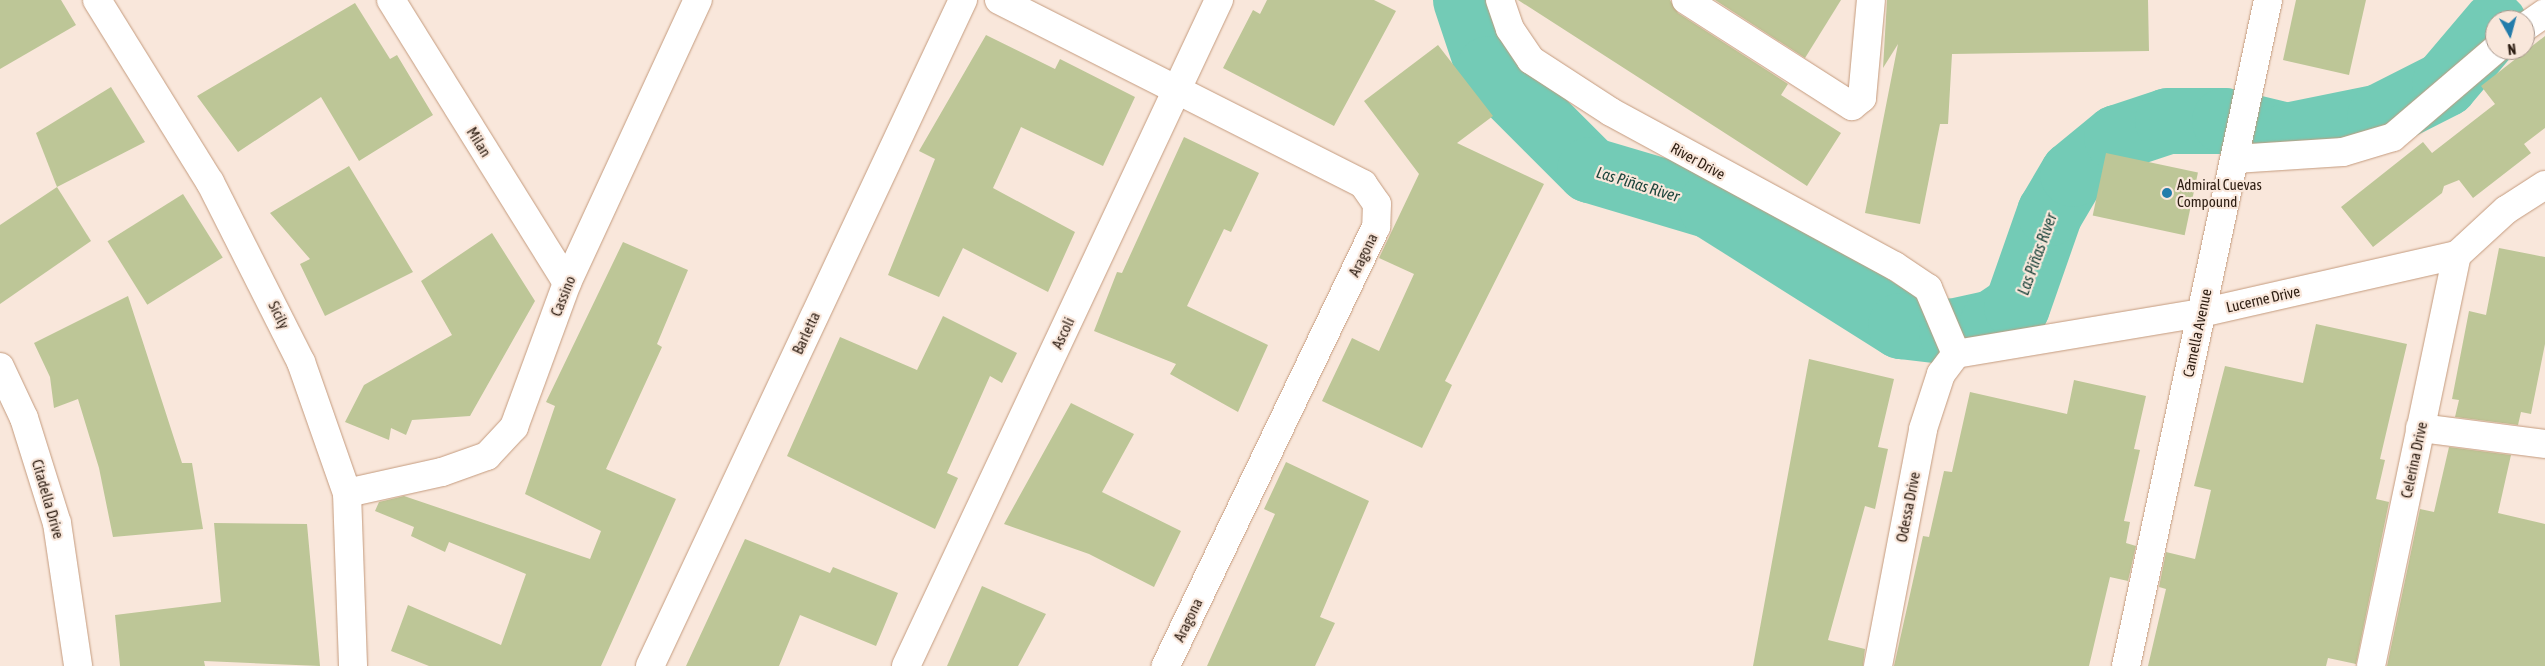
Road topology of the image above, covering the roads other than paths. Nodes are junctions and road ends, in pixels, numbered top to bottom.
1 (97, 0) edge
2 (391, 0) edge
3 (698, 0) edge
4 (963, 0) edge
5 (999, 0) edge
6 (1219, 0) edge
7 (1500, 0) edge
8 (1686, 0) edge
9 (1871, 0) edge
10 (2268, 0) edge
11 (2485, 58) edge
12 (1177, 91) junction
13 (2237, 151) junction
14 (2545, 185) edge
15 (2458, 255) junction
16 (568, 283) junction
17 (2201, 313) junction
18 (1954, 345) junction
19 (0, 367) edge
20 (2420, 428) junction
21 (2545, 444) edge
22 (348, 493) junction
23 (78, 666) edge
24 (352, 666) edge
25 (650, 666) edge
26 (906, 666) edge
27 (1166, 666) edge
28 (1878, 666) edge
29 (2126, 666) edge
30 (2371, 666) edge

1 - 22 street, Sicily
2 - 16 street, Milan
3 - 16 street, Cassino
4 - 25 street, Barletta
5 - 12 street, Aragona
6 - 12 street, Ascoli
7 - 18 street, River Drive
8 - 9 street
10 - 13 street, Camella Avenue
11 - 13 street
12 - 26 street, Ascoli
12 - 27 street, Aragona
13 - 17 street, Camella Avenue
14 - 15 street
15 - 17 street, Lucerne Drive
15 - 20 street, Celerina Drive
16 - 22 street, Cassino
17 - 18 street, Lucerne Drive
17 - 29 street, Camella Avenue
18 - 28 street, Odessa Drive
19 - 23 street, Citadella Drive
20 - 21 street
20 - 30 street, Celerina Drive
22 - 24 street, Sicily

